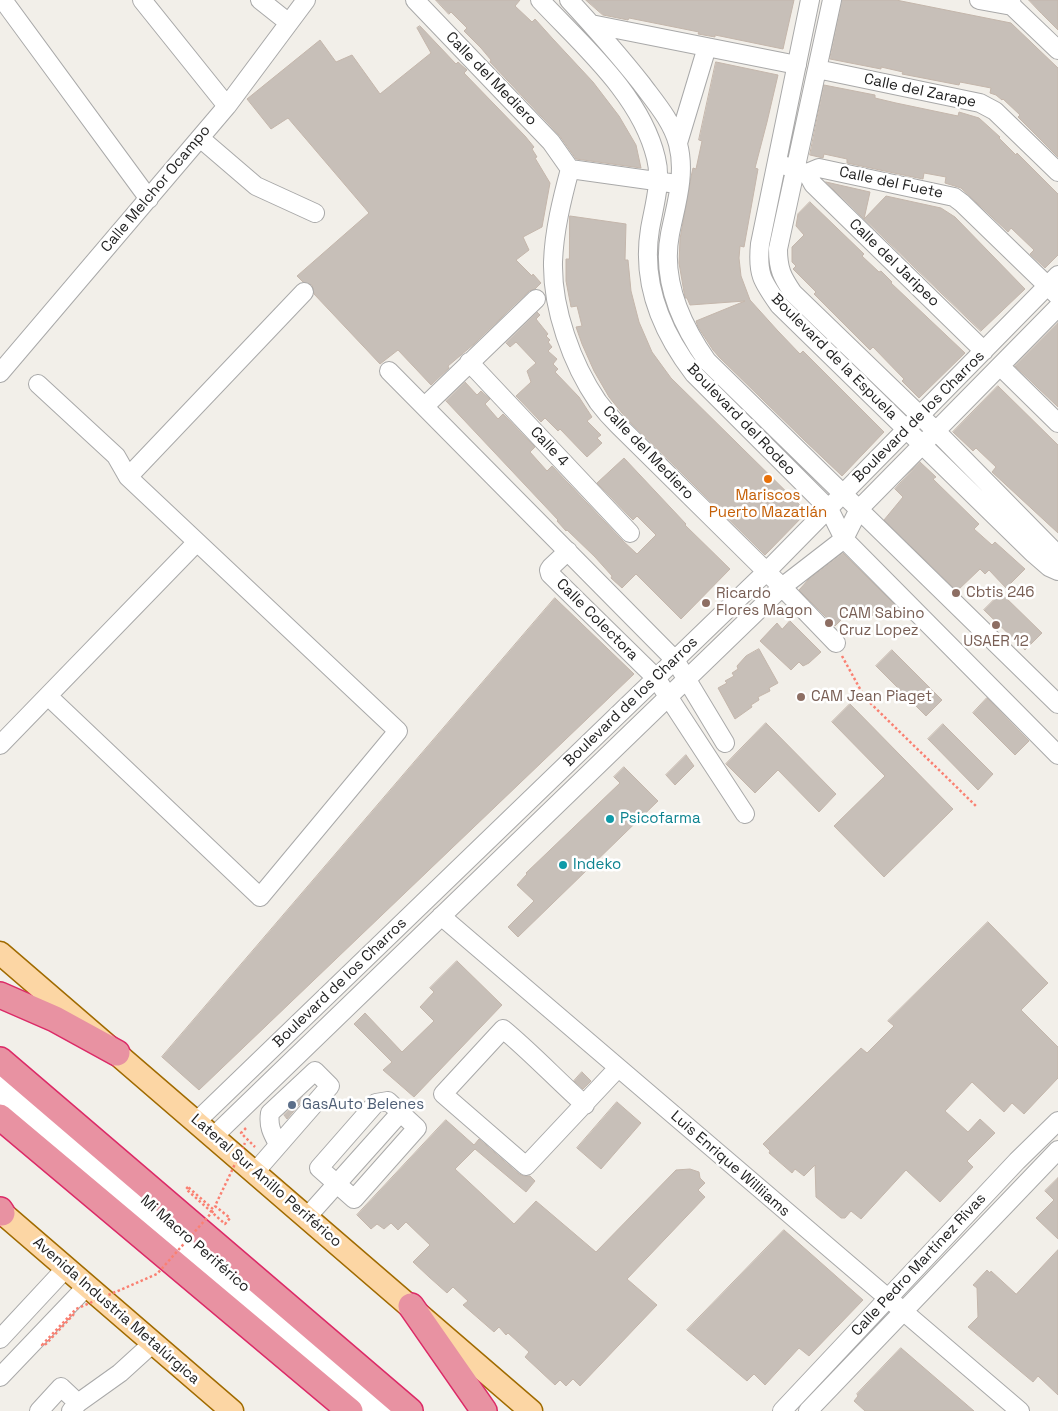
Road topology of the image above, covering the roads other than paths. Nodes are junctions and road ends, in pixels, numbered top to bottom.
1 (3, 0) edge
2 (142, 0) edge
3 (260, 0) edge
4 (306, 0) edge
5 (415, 0) edge
6 (540, 0) edge
7 (569, 0) edge
8 (810, 0) edge
9 (832, 0) edge
10 (979, 0) edge
11 (1011, 3) edge
12 (289, 22) junction
13 (591, 24) junction
14 (707, 47) junction
15 (1058, 50) edge
16 (797, 65) junction
17 (817, 69) junction
18 (227, 106) junction
19 (200, 138) junction
20 (678, 143) junction
21 (777, 164) junction
22 (570, 169) junction
23 (802, 171) junction
24 (1058, 172) edge
25 (658, 182) junction
26 (680, 185) junction
27 (149, 199) junction
28 (315, 212) dead end
29 (1054, 286) edge
30 (304, 292) dead end
31 (536, 299) dead end
32 (1058, 307) edge
33 (984, 351) junction
34 (469, 362) junction
35 (3, 364) edge
36 (1000, 366) junction
37 (390, 371) dead end
38 (38, 384) dead end
39 (425, 406) junction
40 (920, 416) junction
41 (1058, 422) edge
42 (907, 429) junction
43 (936, 431) junction
44 (923, 445) junction
45 (128, 477) junction
46 (844, 494) junction
47 (829, 509) junction
48 (859, 509) junction
49 (630, 533) dead end
50 (844, 539) junction
51 (197, 542) junction
52 (568, 551) junction
53 (1056, 562) edge
54 (766, 572) junction
55 (782, 587) junction
56 (836, 644) road end
57 (675, 660) junction
58 (656, 678) junction
59 (687, 679) junction
60 (48, 696) junction
61 (668, 697) junction
62 (1058, 704) edge
63 (725, 742) dead end
64 (0, 745) edge
65 (1058, 755) edge
66 (745, 814) dead end
67 (441, 916) junction
68 (0, 953) edge
69 (0, 995) edge
70 (316, 1038) junction
71 (117, 1053) junction
72 (0, 1060) edge
73 (618, 1068) junction
74 (315, 1071) junction
75 (0, 1078) edge
76 (255, 1096) junction
77 (0, 1097) edge
78 (585, 1105) junction
79 (270, 1113) junction
80 (0, 1117) edge
81 (1058, 1121) edge
82 (197, 1122) junction
83 (214, 1136) junction
84 (278, 1144) junction
85 (1058, 1150) edge
86 (247, 1159) junction
87 (1017, 1161) junction
88 (1032, 1177) junction
89 (336, 1185) junction
90 (1, 1212) edge
91 (307, 1217) junction
92 (66, 1268) junction
93 (88, 1286) junction
94 (888, 1298) junction
95 (411, 1306) junction
96 (903, 1311) junction
97 (0, 1340) edge
98 (153, 1343) junction
99 (0, 1377) edge
100 (75, 1407) edge
101 (39, 1411) edge
102 (232, 1411) edge
103 (350, 1411) edge
104 (369, 1411) edge
105 (390, 1411) edge
106 (410, 1411) edge
107 (484, 1411) edge
108 (531, 1411) edge
109 (782, 1411) edge
110 (808, 1411) edge
111 (1020, 1411) edge

1 - 27 street
2 - 18 street
3 - 12 street
4 - 12 street, Calle Melchor Ocampo
5 - 22 street, Calle del Mediero
6 - 25 street, Boulevard del Rodeo
7 - 13 street, Boulevard del Rodeo
8 - 16 street, Boulevard de la Espuela
9 - 17 street, Boulevard de la Espuela
10 - 11 street
11 - 15 street
12 - 18 street, Calle Melchor Ocampo
13 - 14 street
13 - 20 street, Boulevard del Rodeo
14 - 16 street
14 - 20 street, Boulevard del Rodeo
16 - 21 street, Boulevard de la Espuela
17 - 23 street, Boulevard de la Espuela
17 - 24 street, Calle del Zarape
18 - 19 street, Calle Melchor Ocampo
19 - 27 street, Calle Melchor Ocampo
19 - 28 street
20 - 26 street, Boulevard del Rodeo
21 - 23 street, Calle del Fuete
21 - 42 street, Boulevard de la Espuela
22 - 25 street
22 - 54 street, Calle del Mediero
23 - 29 street, Calle del Fuete
23 - 33 street, Calle del Jaripeo
23 - 40 street, Boulevard de la Espuela
25 - 26 street
25 - 47 street, Boulevard del Rodeo
26 - 46 street, Boulevard del Rodeo
27 - 35 street, Calle Melchor Ocampo
29 - 33 street, Boulevard de los Charros
30 - 45 street
31 - 34 street
32 - 36 street, Boulevard de los Charros
33 - 40 street, Boulevard de los Charros
34 - 39 street
34 - 49 street, Calle 4
36 - 41 street
36 - 43 street, Boulevard de los Charros
37 - 39 street, Calle Colectora
38 - 45 street
39 - 52 street, Calle Colectora
40 - 42 street, Boulevard de los Charros
40 - 43 street, Boulevard de la Espuela
42 - 44 street, Boulevard de la Espuela
42 - 46 street, Boulevard de los Charros
43 - 44 street, Boulevard de los Charros
43 - 53 street, Boulevard de la Espuela
44 - 48 street, Boulevard de los Charros
44 - 53 street, Boulevard de la Espuela
45 - 51 street
46 - 47 street, Boulevard de los Charros
46 - 48 street, Boulevard del Rodeo
47 - 50 street, Boulevard del Rodeo
47 - 54 street, Boulevard de los Charros
48 - 50 street, Boulevard de los Charros
48 - 62 street, Boulevard del Rodeo
50 - 55 street, Boulevard de los Charros
50 - 65 street, Boulevard del Rodeo
51 - 60 street
51 - 60 street
52 - 57 street, Calle Colectora
52 - 58 street, Calle Colectora
54 - 55 street, Calle del Mediero
54 - 57 street, Boulevard de los Charros
55 - 56 street, Calle del Mediero
55 - 59 street, Boulevard de los Charros
57 - 58 street, Boulevard de los Charros
57 - 59 street, Calle Colectora
58 - 61 street, Calle Colectora
58 - 82 street, Boulevard de los Charros
59 - 61 street, Boulevard de los Charros
59 - 63 street, Calle Colectora
60 - 64 street
61 - 66 street, Calle Colectora
61 - 67 street, Boulevard de los Charros
67 - 70 street, Boulevard de los Charros
67 - 73 street, Luis Enrique Williiams
68 - 71 main road, Lateral Sur Anillo Periférico
69 - 71 highway
70 - 74 street
70 - 76 street, Boulevard de los Charros
71 - 82 main road, Lateral Sur Anillo Periférico
72 - 106 highway
73 - 78 street
73 - 94 street, Luis Enrique Williiams
74 - 79 street
74 - 84 street
75 - 105 street, Mi Macro Periférico
76 - 79 street
76 - 83 street, Boulevard de los Charros
77 - 104 street, Mi Macro Periférico
78 - 78 street
79 - 84 street
80 - 103 highway
81 - 87 street, Calle Pedro Martínez Rivas
82 - 83 main road, Lateral Sur Anillo Periférico
83 - 86 main road, Lateral Sur Anillo Periférico
84 - 86 street
85 - 88 street, Calle Pedro Martínez Rivas
86 - 91 main road, Lateral Sur Anillo Periférico
87 - 88 street
87 - 94 street, Calle Pedro Martínez Rivas
88 - 96 street, Calle Pedro Martínez Rivas
89 - 89 street
89 - 91 street
90 - 92 main road, Avenida Industria Metalúrgica
91 - 95 main road, Lateral Sur Anillo Periférico
92 - 93 main road, Avenida Industria Metalúrgica
92 - 97 street
93 - 98 main road, Avenida Industria Metalúrgica
93 - 99 street
94 - 96 street, Luis Enrique Williiams
94 - 109 street, Calle Pedro Martínez Rivas
95 - 107 highway
95 - 108 main road, Lateral Sur Anillo Periférico
96 - 110 street, Calle Pedro Martínez Rivas
96 - 111 street, Luis Enrique Williiams
98 - 100 street
98 - 102 main road, Avenida Industria Metalúrgica
100 - 101 street

